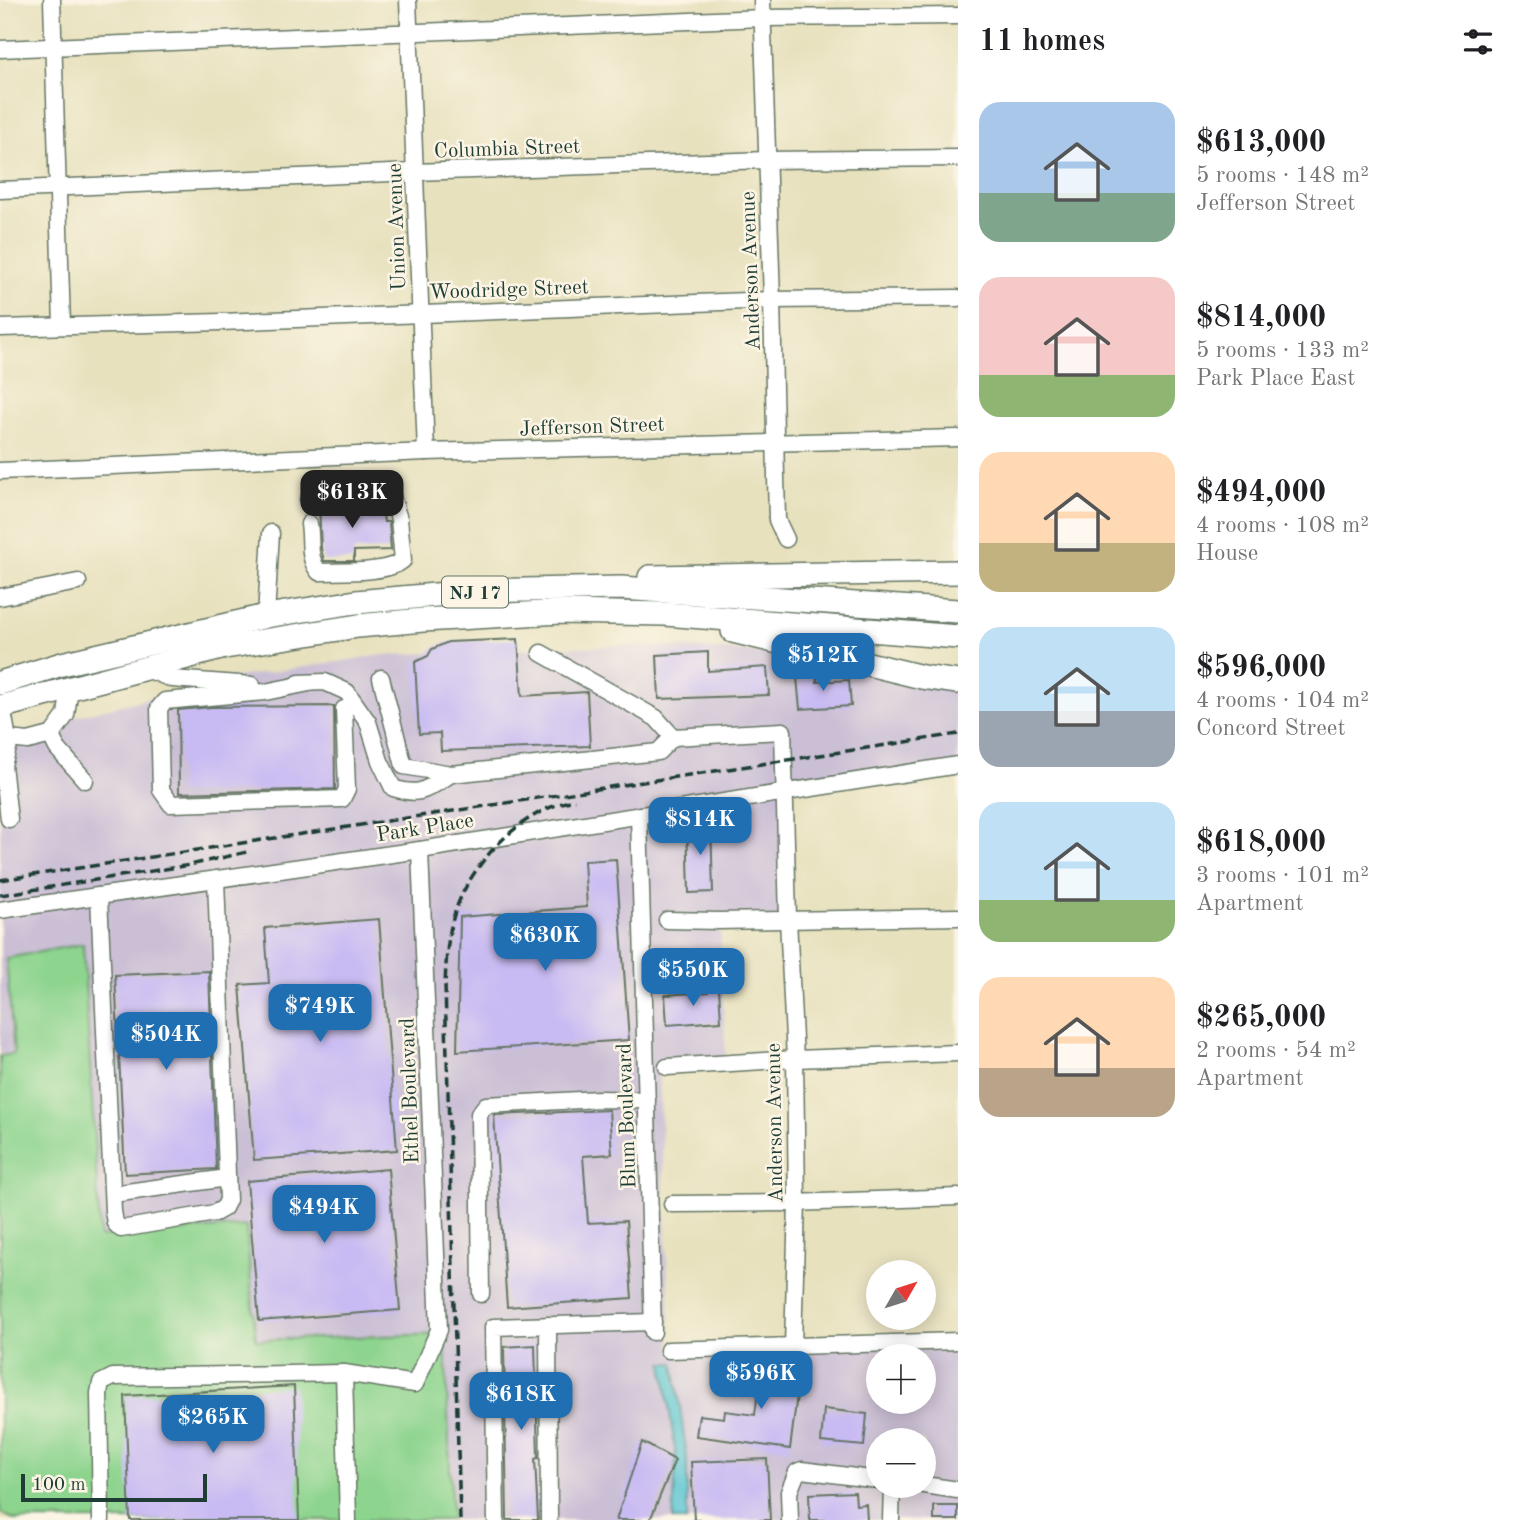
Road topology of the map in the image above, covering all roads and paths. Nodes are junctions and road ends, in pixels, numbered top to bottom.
1 (52, 0) edge
2 (408, 0) edge
3 (762, 0) edge
4 (958, 16) edge
5 (763, 18) junction
6 (409, 32) junction
7 (54, 48) junction
8 (0, 49) edge
9 (958, 158) edge
10 (767, 160) junction
11 (414, 172) junction
12 (58, 188) junction
13 (0, 190) edge
14 (958, 298) edge
15 (772, 300) junction
16 (420, 313) junction
17 (62, 326) junction
18 (0, 328) edge
19 (958, 438) edge
20 (775, 442) junction
21 (426, 452) junction
22 (0, 471) edge
23 (308, 501) dead end
24 (309, 524) dead end
25 (271, 533) dead end
26 (786, 539) dead end
27 (958, 572) edge
28 (78, 582) dead end
29 (481, 591) junction
30 (0, 597) edge
31 (958, 611) edge
32 (666, 614) junction
33 (266, 616) junction
34 (958, 637) edge
35 (541, 653) dead end
36 (143, 667) junction
37 (381, 678) dead end
38 (951, 681) edge
39 (0, 683) edge
40 (309, 683) junction
41 (70, 687) junction
42 (1, 707) edge
43 (344, 709) dead end
44 (51, 734) junction
45 (673, 737) junction
46 (9, 739) junction
47 (958, 765) edge
48 (451, 774) junction
49 (85, 780) dead end
50 (785, 793) junction
51 (639, 815) junction
52 (9, 819) dead end
53 (420, 850) junction
54 (216, 879) junction
55 (99, 896) junction
56 (0, 910) edge
57 (958, 917) edge
58 (788, 919) junction
59 (667, 920) dead end
60 (958, 1054) edge
61 (795, 1059) junction
62 (667, 1067) dead end
63 (647, 1100) junction
64 (227, 1178) junction
65 (113, 1194) junction
66 (958, 1197) edge
67 (797, 1201) junction
68 (672, 1204) dead end
69 (481, 1294) dead end
70 (548, 1325) junction
71 (958, 1341) edge
72 (793, 1347) junction
73 (668, 1350) dead end
74 (344, 1373) junction
75 (866, 1478) edge
76 (936, 1487) edge
77 (958, 1490) edge
78 (892, 1498) edge
79 (101, 1520) edge
80 (348, 1520) edge
81 (496, 1520) edge
82 (549, 1520) edge
83 (790, 1520) edge
84 (891, 1520) edge

1 - 7 street
2 - 6 street, Union Avenue
3 - 5 street, Anderson Avenue
4 - 5 street
5 - 6 street
5 - 10 street, Anderson Avenue
6 - 7 street
6 - 11 street, Union Avenue
7 - 8 street
7 - 12 street
9 - 10 street, Columbia Street
10 - 11 street, Columbia Street
10 - 15 street, Anderson Avenue
11 - 12 street, Columbia Street
11 - 16 street, Union Avenue
12 - 13 street, Columbia Street
12 - 17 street
14 - 15 street, Woodridge Street
15 - 16 street, Woodridge Street
15 - 20 street, Anderson Avenue
16 - 17 street, Woodridge Street
16 - 21 street, Union Avenue
17 - 18 street, Woodridge Street
19 - 20 street, Jefferson Street
20 - 21 street, Jefferson Street
20 - 26 street, Anderson Avenue
21 - 22 street, Jefferson Street
23 - 24 street
25 - 33 street
27 - 29 highway
28 - 30 street
29 - 31 highway, NJ 17
29 - 33 highway, NJ 17
32 - 34 highway, NJ 17
32 - 36 highway, NJ 17
32 - 38 highway
33 - 39 highway, NJ 17
35 - 45 street
36 - 40 street
36 - 41 highway, NJ 17
37 - 48 street
40 - 43 street
40 - 48 street
41 - 42 highway, NJ 17
41 - 44 street
42 - 46 street
44 - 46 street
44 - 49 street
45 - 48 street
45 - 50 street, Anderson Avenue
46 - 52 street
47 - 50 street, Park Place
50 - 51 street, Park Place
50 - 58 street, Anderson Avenue
51 - 53 street, Park Place
51 - 63 street, Blum Boulevard
53 - 54 street, Park Place
53 - 74 street, Ethel Boulevard
54 - 55 street, Park Place
54 - 64 street
55 - 56 street, Park Place
55 - 65 street
57 - 58 street
58 - 59 street
58 - 61 street, Anderson Avenue
60 - 61 street
61 - 62 street
61 - 67 street, Anderson Avenue
63 - 69 street
63 - 70 street, Blum Boulevard
64 - 65 street
64 - 65 street
66 - 67 street
67 - 68 street
67 - 72 street, Anderson Avenue
70 - 81 street
70 - 82 street
71 - 72 street
72 - 73 street
74 - 79 street
74 - 80 street
75 - 83 street
76 - 77 street
78 - 84 street

